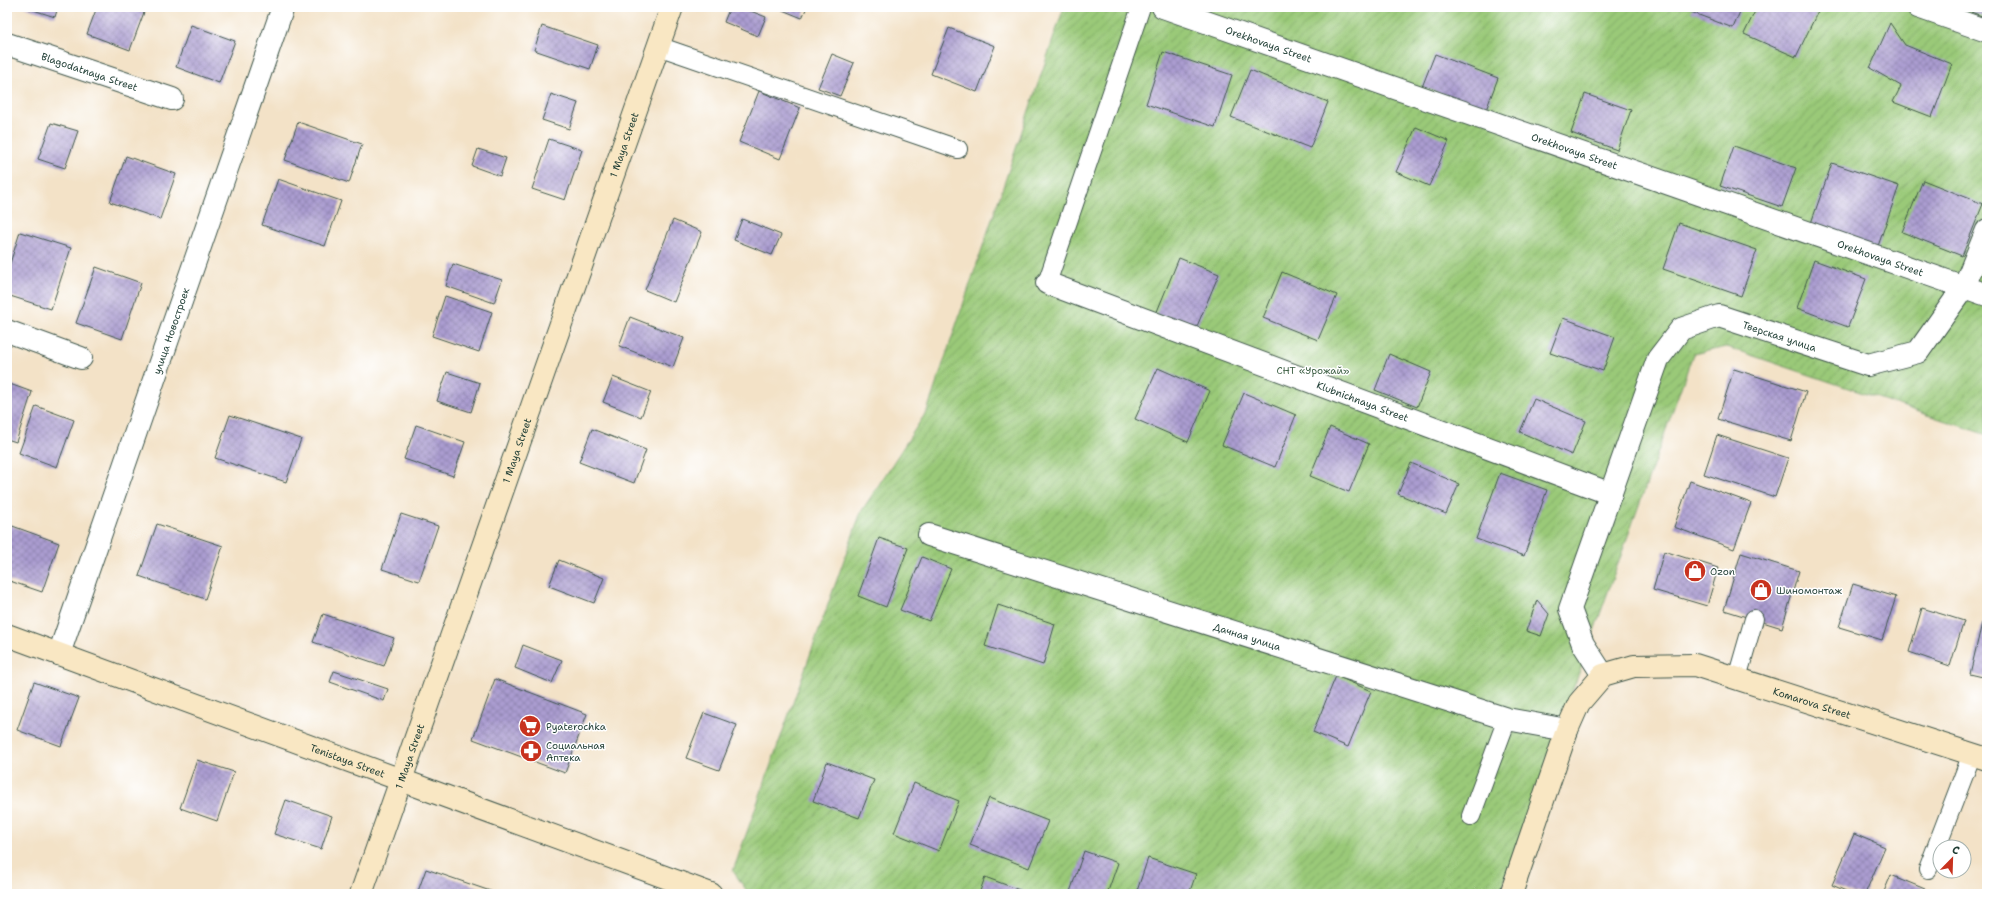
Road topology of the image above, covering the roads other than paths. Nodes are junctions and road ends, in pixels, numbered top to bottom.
1 (283, 7) edge
2 (672, 7) edge
3 (1141, 7) edge
4 (1163, 7) edge
5 (1918, 7) edge
6 (1987, 31) edge
7 (7, 44) edge
8 (658, 46) junction
9 (172, 99) dead end
10 (958, 149) dead end
11 (1987, 230) edge
12 (1047, 283) joint
13 (1964, 288) junction
14 (1987, 295) edge
15 (7, 331) edge
16 (82, 358) dead end
17 (1610, 494) junction
18 (929, 535) dead end
19 (1754, 619) dead end
20 (7, 635) edge
21 (59, 654) junction
22 (1603, 675) junction
23 (1737, 678) junction
24 (1507, 719) junction
25 (1567, 730) junction
26 (1980, 756) edge
27 (401, 779) junction
28 (1471, 816) dead end
29 (1928, 869) dead end
30 (361, 894) edge
31 (711, 894) edge
32 (1511, 894) edge

1 - 21 street, улица Новостроек
2 - 8 street, 1 Maya Street
3 - 12 lane
4 - 13 street, Orekhovaya Street
5 - 6 street
7 - 9 street, Blagodatnaya Street
8 - 10 lane
8 - 27 street, 1 Maya Street
11 - 13 street, Тверская улица
12 - 17 street, Klubnichnaya Street
13 - 14 street, Orekhovaya Street
13 - 17 street, Тверская улица
15 - 16 street
17 - 22 street, Тверская улица
18 - 24 street, Дачная улица
19 - 23 lane
20 - 21 street, Tenistaya Street
21 - 27 street, Tenistaya Street
22 - 23 street, Komarova Street
22 - 25 street
23 - 26 street, Komarova Street
24 - 25 street, Дачная улица
24 - 28 lane
25 - 32 street
26 - 29 lane
27 - 30 street, 1 Maya Street
27 - 31 street, Tenistaya Street

